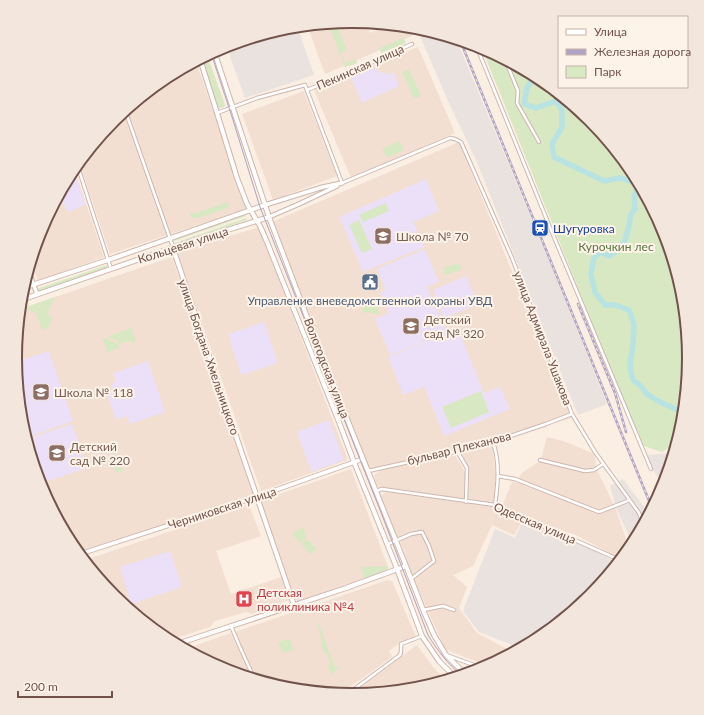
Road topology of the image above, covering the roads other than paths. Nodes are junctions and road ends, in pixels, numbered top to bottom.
1 (412, 44) dead end
2 (480, 54) edge
3 (216, 57) edge
4 (202, 64) edge
5 (508, 68) edge
6 (307, 90) junction
7 (232, 107) junction
8 (217, 113) junction
9 (127, 116) edge
10 (461, 142) joint
11 (539, 142) dead end
12 (79, 173) edge
13 (342, 183) junction
14 (265, 205) junction
15 (251, 210) junction
16 (269, 216) junction
17 (257, 220) junction
18 (170, 238) junction
19 (173, 248) junction
20 (108, 260) junction
21 (111, 269) junction
22 (32, 278) edge
23 (34, 284) junction
24 (30, 286) edge
25 (37, 294) junction
26 (27, 298) edge
27 (572, 414) junction
28 (493, 442) junction
29 (457, 451) junction
30 (363, 459) junction
31 (540, 460) dead end
32 (354, 462) junction
33 (603, 464) junction
34 (377, 469) junction
35 (651, 469) dead end
36 (368, 471) junction
37 (370, 476) junction
38 (498, 476) junction
39 (376, 491) junction
40 (256, 497) junction
41 (630, 500) junction
42 (466, 502) junction
43 (496, 505) junction
44 (641, 517) edge
45 (396, 540) junction
46 (387, 544) junction
47 (86, 552) edge
48 (614, 557) edge
49 (406, 566) junction
50 (397, 570) junction
51 (411, 579) junction
52 (294, 605) junction
53 (423, 610) junction
54 (454, 610) dead end
55 (231, 626) junction
56 (422, 636) junction
57 (186, 641) edge
58 (446, 655) junction
59 (472, 664) edge
60 (460, 669) edge
61 (251, 671) edge
62 (450, 672) edge
63 (356, 688) edge

1 - 6 street, Пекинская улица
2 - 35 street
3 - 7 main road, Вологодская улица
4 - 8 main road, Вологодская улица
5 - 11 street
6 - 7 street, Пекинская улица
6 - 13 street
7 - 8 street, Пекинская улица
7 - 14 main road, Вологодская улица
8 - 15 main road, Вологодская улица
9 - 18 street, улица Богдана Хмельницкого
10 - 13 street, Кольцевая улица
10 - 27 street, улица Адмирала Ушакова
12 - 20 street
13 - 14 street, Кольцевая улица
13 - 16 street, Кольцевая улица
14 - 15 main road, Кольцевая улица
14 - 16 main road, Вологодская улица
15 - 17 main road, Вологодская улица
15 - 18 main road, Кольцевая улица
16 - 17 main road, Кольцевая улица
16 - 30 main road, Вологодская улица
17 - 19 main road, Кольцевая улица
17 - 32 main road, Вологодская улица
18 - 19 street, улица Богдана Хмельницкого
18 - 20 main road, Кольцевая улица
19 - 21 main road, Кольцевая улица
19 - 40 main road, улица Богдана Хмельницкого
20 - 21 street
20 - 23 main road, Кольцевая улица
21 - 25 main road, Кольцевая улица
22 - 23 street
23 - 24 main road, Кольцевая улица
23 - 25 street
25 - 26 main road, Кольцевая улица
27 - 28 street, бульвар Плеханова
27 - 33 street, улица Адмирала Ушакова
28 - 29 street, бульвар Плеханова
28 - 38 street
29 - 34 street, бульвар Плеханова
29 - 42 street
30 - 32 street, Черниковская улица
30 - 36 main road, Вологодская улица
31 - 33 street
32 - 40 street, Черниковская улица
32 - 46 main road, Вологодская улица
33 - 41 street, улица Адмирала Ушакова
34 - 36 street, бульвар Плеханова
34 - 37 street
36 - 37 main road, Вологодская улица
37 - 39 main road, Вологодская улица
38 - 41 street
38 - 43 street
39 - 42 street, Одесская улица
39 - 45 main road, Вологодская улица
40 - 47 street, Черниковская улица
40 - 52 main road, улица Богдана Хмельницкого
41 - 44 street, улица Адмирала Ушакова
42 - 43 street, Одесская улица
43 - 48 street, Одесская улица
45 - 46 street
45 - 49 main road, Вологодская улица
45 - 51 street
46 - 50 main road, Вологодская улица
49 - 50 main road
49 - 51 main road, Вологодская улица
50 - 52 main road
50 - 56 main road, Вологодская улица
51 - 53 main road, Вологодская улица
52 - 55 main road
53 - 54 street
53 - 58 main road, Вологодская улица
55 - 57 main road
55 - 61 street
56 - 62 main road, Вологодская улица
56 - 63 street
58 - 59 street
58 - 60 main road, Вологодская улица

